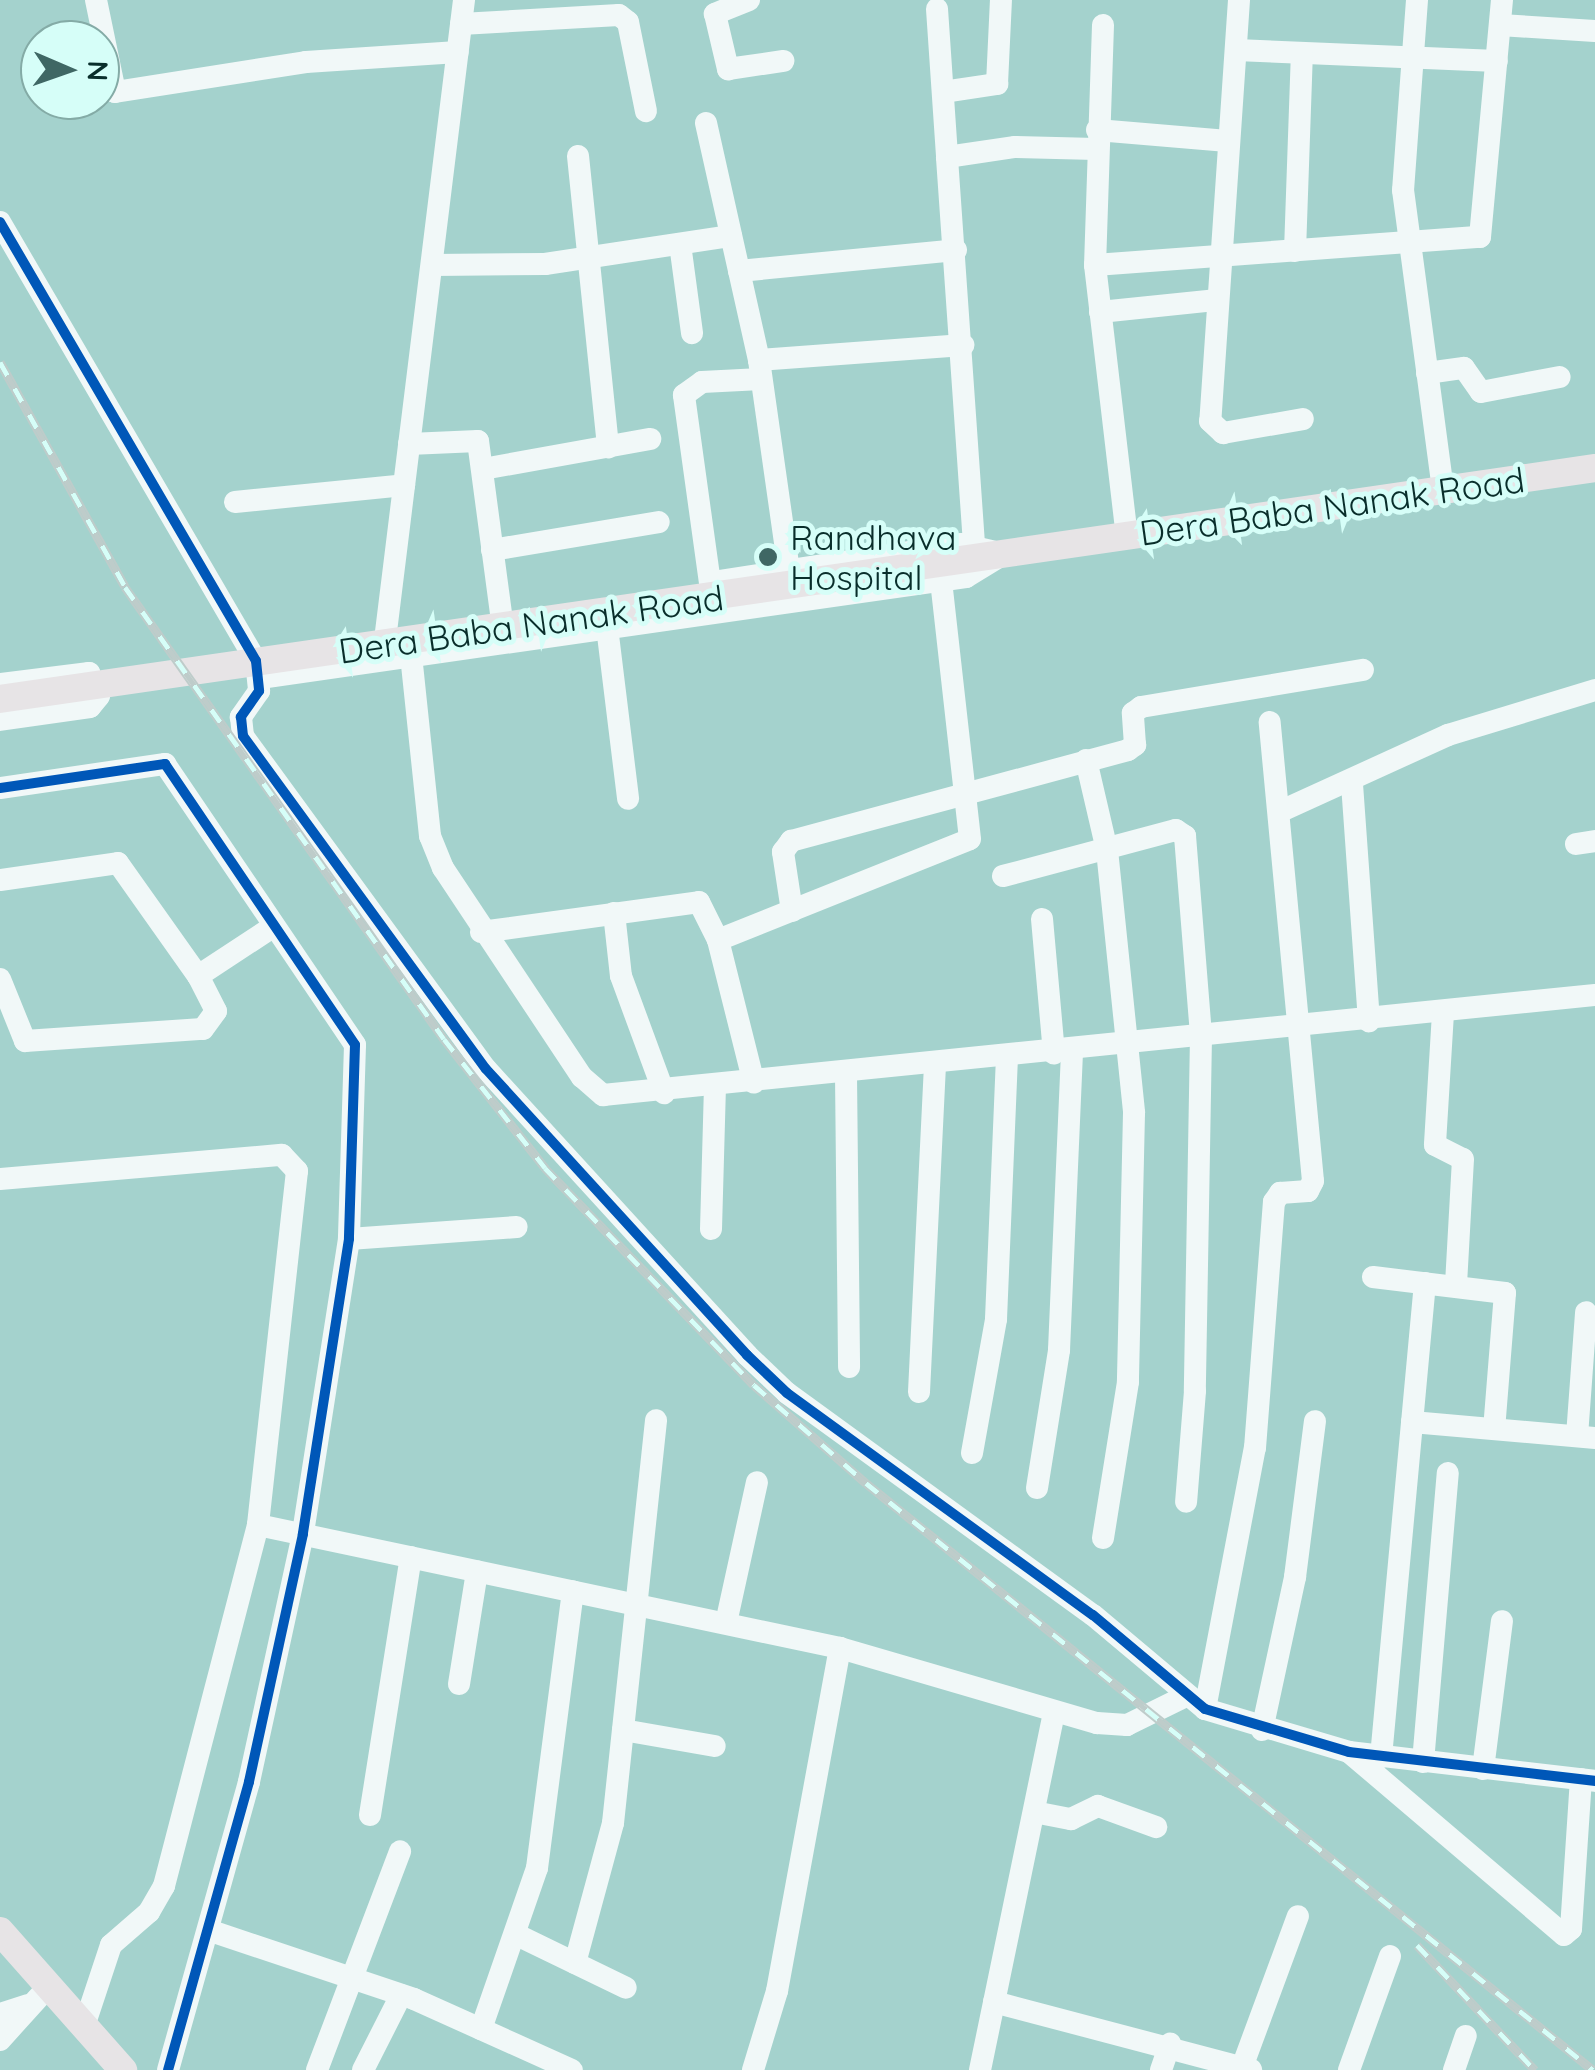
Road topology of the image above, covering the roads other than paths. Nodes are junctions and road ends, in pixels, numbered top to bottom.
1 (96, 0) edge
2 (748, 0) edge
3 (1000, 0) edge
4 (1239, 0) edge
5 (1417, 0) edge
6 (1502, 0) edge
7 (937, 9) dead end
8 (463, 12) edge
9 (1103, 25) dead end
10 (1500, 26) junction
11 (1595, 31) edge
12 (1236, 50) junction
13 (458, 52) junction
14 (1302, 54) junction
15 (1410, 58) junction
16 (783, 61) dead end
17 (1497, 61) junction
18 (943, 92) junction
19 (646, 112) dead end
20 (706, 123) dead end
21 (1097, 140) junction
22 (1228, 141) junction
23 (578, 156) dead end
24 (948, 157) junction
25 (0, 222) edge
26 (731, 236) junction
27 (680, 244) junction
28 (1406, 244) junction
29 (956, 250) junction
30 (1295, 251) junction
31 (1219, 256) junction
32 (590, 258) junction
33 (1095, 264) junction
34 (432, 265) junction
35 (739, 270) junction
36 (1216, 300) junction
37 (1100, 312) junction
38 (692, 332) dead end
39 (963, 345) junction
40 (760, 369) junction
41 (1427, 373) junction
42 (1560, 377) dead end
43 (1304, 418) dead end
44 (650, 439) dead end
45 (409, 444) junction
46 (608, 447) junction
47 (1595, 468) edge
48 (483, 469) junction
49 (404, 486) junction
50 (1443, 490) junction
51 (235, 502) dead end
52 (658, 522) dead end
53 (1127, 536) junction
54 (492, 550) junction
55 (985, 551) junction
56 (789, 570) junction
57 (941, 580) junction
58 (710, 582) junction
59 (501, 614) junction
60 (608, 628) junction
61 (386, 632) junction
62 (250, 650) junction
63 (411, 655) junction
64 (383, 660) junction
65 (1363, 670) dead end
66 (260, 678) junction
67 (0, 684) edge
68 (1595, 690) edge
69 (0, 699) edge
70 (0, 720) edge
71 (1270, 722) dead end
72 (1086, 760) junction
73 (1352, 784) junction
74 (0, 788) edge
75 (966, 790) junction
76 (628, 799) dead end
77 (1279, 812) junction
78 (1107, 850) junction
79 (1002, 876) dead end
80 (0, 880) edge
81 (792, 911) junction
82 (614, 913) junction
83 (1042, 919) dead end
84 (274, 926) junction
85 (480, 932) junction
86 (718, 940) junction
87 (198, 976) junction
88 (0, 979) edge
89 (1595, 996) edge
90 (1444, 1014) junction
91 (1369, 1021) junction
92 (1299, 1029) junction
93 (1201, 1036) junction
94 (1129, 1044) junction
95 (1063, 1051) junction
96 (1007, 1060) junction
97 (936, 1066) junction
98 (846, 1075) junction
99 (754, 1083) junction
100 (715, 1088) junction
101 (664, 1093) junction
102 (0, 1179) edge
103 (517, 1227) dead end
104 (711, 1229) dead end
105 (349, 1238) junction
106 (1373, 1277) dead end
107 (1425, 1283) junction
108 (1456, 1286) junction
109 (1586, 1312) dead end
110 (849, 1368) dead end
111 (919, 1392) dead end
112 (656, 1420) dead end
113 (1315, 1421) dead end
114 (1412, 1422) junction
115 (1494, 1429) junction
116 (1586, 1437) edge
117 (972, 1453) dead end
118 (1448, 1473) dead end
119 (757, 1482) dead end
120 (1036, 1488) dead end
121 (1186, 1502) dead end
122 (258, 1525) junction
123 (303, 1534) junction
124 (1102, 1538) dead end
125 (411, 1557) junction
126 (477, 1571) junction
127 (573, 1591) junction
128 (632, 1603) junction
129 (1502, 1621) dead end
130 (726, 1623) junction
131 (840, 1648) junction
132 (459, 1684) dead end
133 (1195, 1703) junction
134 (1054, 1714) junction
135 (623, 1730) junction
136 (1262, 1730) junction
137 (715, 1746) dead end
138 (1349, 1752) junction
139 (1381, 1757) junction
140 (1423, 1762) junction
141 (1483, 1769) junction
142 (1588, 1780) edge
143 (1034, 1812) junction
144 (370, 1815) dead end
145 (1156, 1826) dead end
146 (400, 1851) dead end
147 (1298, 1916) dead end
148 (0, 1931) edge
149 (211, 1931) junction
150 (515, 1934) junction
151 (1390, 1956) dead end
152 (575, 1963) junction
153 (351, 1978) junction
154 (49, 1986) junction
155 (626, 1988) dead end
156 (402, 1995) junction
157 (994, 2002) junction
158 (27, 2004) junction
159 (0, 2014) edge
160 (84, 2026) junction
161 (481, 2029) junction
162 (1466, 2036) dead end
163 (0, 2040) edge
164 (1170, 2044) junction
165 (526, 2061) edge
166 (1244, 2069) edge
167 (123, 2070) edge
168 (168, 2070) edge
169 (317, 2070) edge
170 (363, 2070) edge
171 (572, 2070) edge
172 (753, 2070) edge
173 (980, 2070) edge
174 (1161, 2070) edge
175 (1349, 2070) edge
176 (1454, 2070) edge

1 - 13 street
2 - 16 street
3 - 18 street
4 - 12 street
5 - 15 street
6 - 10 street
7 - 18 street
8 - 13 street
8 - 19 street
9 - 21 street
10 - 11 street
10 - 17 street
12 - 14 street
12 - 22 street
13 - 34 street
14 - 15 street
14 - 30 street
15 - 17 street
15 - 28 street
17 - 28 street
18 - 24 street
20 - 26 street
21 - 22 street
21 - 24 street
21 - 33 street
22 - 31 street
23 - 32 street
24 - 29 street
25 - 62 street
26 - 27 street
26 - 35 street
27 - 32 street
27 - 38 street
28 - 30 street
28 - 41 street
29 - 35 street
29 - 39 street
30 - 31 street
31 - 33 street
31 - 36 street
32 - 34 street
32 - 46 street
33 - 37 street
34 - 45 street
35 - 40 street
36 - 37 street
36 - 43 street
37 - 53 street
39 - 40 street
39 - 55 street
40 - 56 street
40 - 58 street
41 - 42 street
41 - 50 street
44 - 46 street
45 - 48 street
45 - 49 street
46 - 48 street
47 - 50 main road, Dera Baba Nanak Road
48 - 54 street
49 - 51 street
49 - 61 street
50 - 53 main road, Dera Baba Nanak Road
52 - 54 street
53 - 55 main road, Dera Baba Nanak Road
54 - 59 street
55 - 56 street
55 - 57 street
55 - 69 main road, Dera Baba Nanak Road
56 - 58 street
57 - 60 street
57 - 75 street
58 - 59 street
59 - 61 street
60 - 63 street
60 - 76 street
61 - 62 street
61 - 64 street
62 - 66 street
63 - 64 street
63 - 85 street
64 - 66 street
65 - 72 street
66 - 133 street
67 - 70 street
68 - 73 street
71 - 77 street
72 - 75 street
72 - 78 street
73 - 77 street
73 - 91 street
74 - 84 street
75 - 81 street
75 - 81 street
77 - 92 street
78 - 79 street
78 - 93 street
78 - 94 street
80 - 87 street
81 - 86 street
82 - 85 street
82 - 86 street
82 - 101 street
83 - 95 street
84 - 87 street
84 - 105 street
85 - 101 street
86 - 99 street
87 - 88 street
89 - 90 street
90 - 91 street
90 - 108 street
91 - 92 street
92 - 93 street
92 - 133 street
93 - 94 street
93 - 121 street
94 - 95 street
94 - 124 street
95 - 96 street
95 - 120 street
96 - 97 street
96 - 117 street
97 - 98 street
97 - 111 street
98 - 99 street
98 - 110 street
99 - 100 street
100 - 101 street
100 - 104 street
102 - 122 street
103 - 105 street
105 - 123 street
106 - 107 street
107 - 108 street
107 - 114 street
108 - 115 street
109 - 116 street
112 - 128 street
113 - 136 street
114 - 115 street
114 - 139 street
115 - 116 street
118 - 140 street
119 - 130 street
122 - 123 street
122 - 160 street
123 - 125 street
123 - 149 street
125 - 126 street
125 - 144 street
126 - 127 street
126 - 132 street
127 - 128 street
127 - 150 street
128 - 130 street
128 - 135 street
129 - 141 street
130 - 131 street
131 - 134 street
131 - 172 street
133 - 134 street
133 - 136 street
134 - 143 street
135 - 137 street
135 - 152 street
136 - 138 street
138 - 139 street
138 - 142 street
139 - 140 street
140 - 141 street
141 - 142 street
143 - 145 street
143 - 157 street
146 - 153 street
147 - 166 street
148 - 154 main road
149 - 153 street
149 - 168 street
150 - 152 street
150 - 161 street
151 - 175 street
152 - 155 street
153 - 156 street
153 - 169 street
154 - 158 street
154 - 160 main road
156 - 161 street
156 - 170 street
157 - 164 street
157 - 173 street
158 - 159 street
158 - 163 street
160 - 167 main road
161 - 165 street
162 - 176 street
164 - 166 street
164 - 174 street
165 - 171 street

